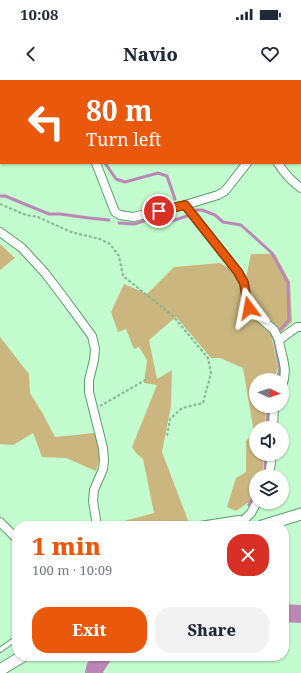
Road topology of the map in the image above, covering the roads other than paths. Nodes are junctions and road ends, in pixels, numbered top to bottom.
1 (96, 164) edge
2 (246, 164) edge
3 (279, 164) edge
4 (301, 188) edge
5 (185, 205) junction
6 (0, 232) edge
7 (301, 327) edge
8 (279, 340) junction
9 (285, 373) edge
10 (253, 509) edge
11 (301, 514) edge
12 (96, 521) edge
13 (228, 521) edge
14 (240, 521) edge
15 (246, 521) edge
16 (278, 521) edge
17 (0, 522) edge
18 (12, 534) edge
19 (12, 642) edge
20 (0, 650) edge
21 (15, 661) edge
22 (0, 670) edge

1 - 5 street
2 - 5 street
3 - 4 street
5 - 8 street
6 - 12 street
7 - 8 street
8 - 9 street
10 - 15 street
11 - 16 main road
13 - 14 street
17 - 18 street
19 - 20 lane
21 - 22 main road

